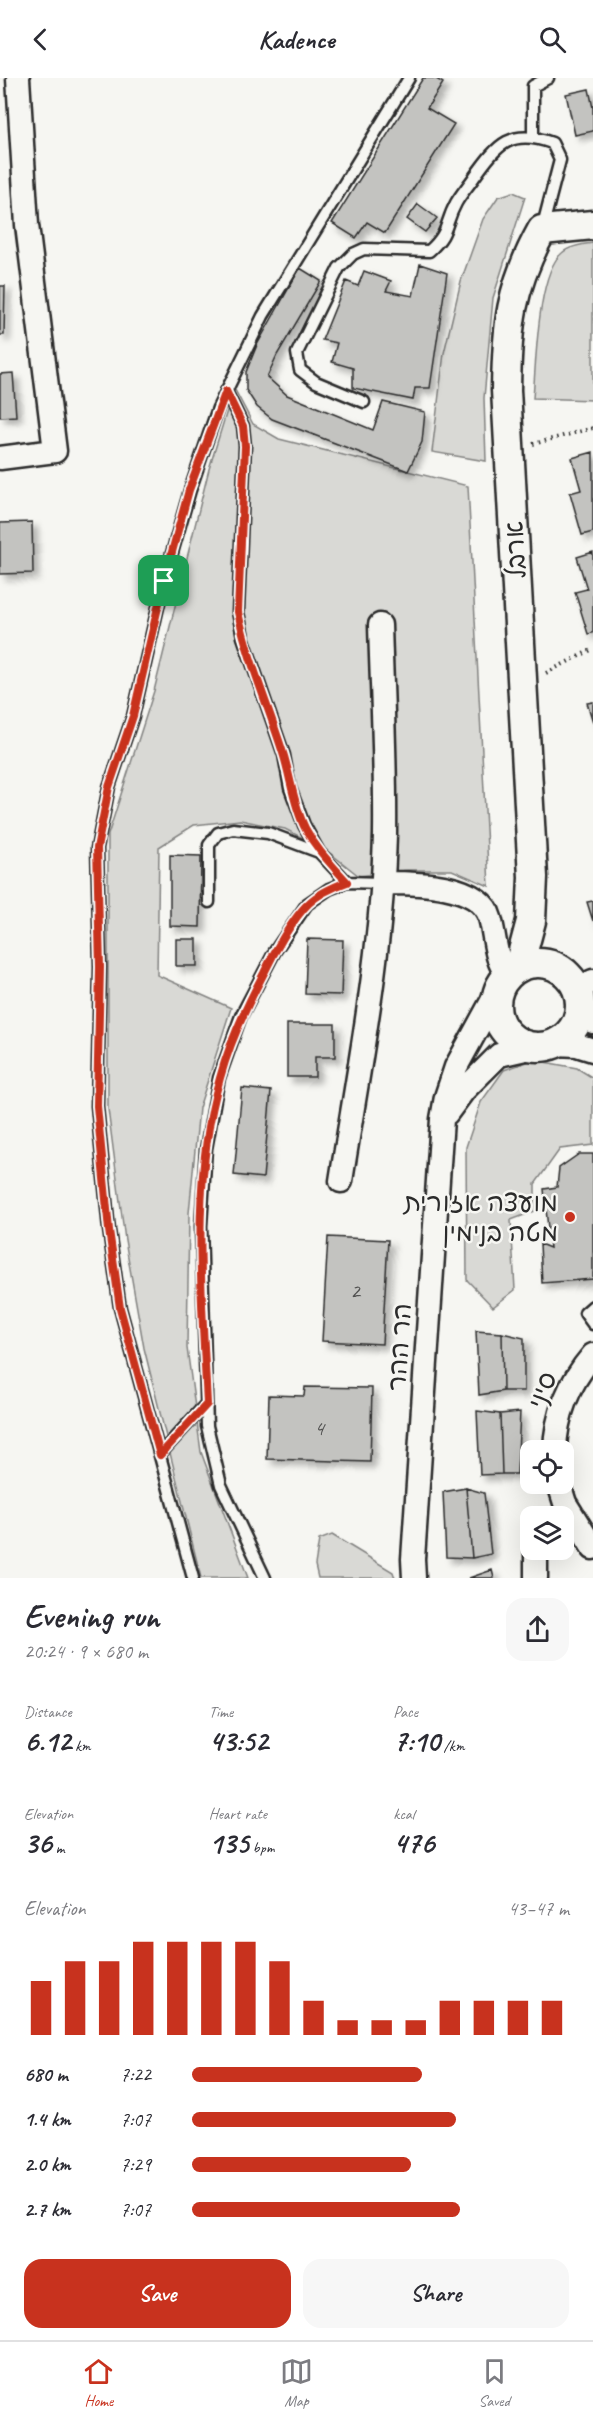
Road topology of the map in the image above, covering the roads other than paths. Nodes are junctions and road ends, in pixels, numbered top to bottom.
1 (18, 78) edge
2 (409, 78) edge
3 (548, 78) edge
4 (533, 136) junction
5 (593, 225) edge
6 (542, 230) junction
7 (226, 391) junction
8 (364, 402) dead end
9 (0, 458) edge
10 (380, 625) dead end
11 (319, 852) junction
12 (533, 877) junction
13 (347, 882) junction
14 (382, 883) junction
15 (209, 902) dead end
16 (556, 966) junction
17 (508, 978) junction
18 (586, 999) edge
19 (545, 1045) junction
20 (593, 1050) edge
21 (442, 1119) junction
22 (341, 1181) dead end
23 (593, 1306) edge
24 (593, 1324) edge
25 (593, 1355) edge
26 (207, 1404) junction
27 (556, 1440) edge
28 (160, 1455) junction
29 (558, 1501) edge
30 (593, 1548) edge
31 (536, 1560) edge
32 (193, 1578) edge
33 (265, 1578) edge
34 (414, 1578) edge
35 (536, 1578) edge

1 - 9 street
2 - 7 lane
3 - 4 lane
4 - 6 lane
4 - 8 lane
5 - 6 street
6 - 12 street, ארבל
7 - 11 lane
7 - 28 lane
10 - 14 street
11 - 13 lane
11 - 15 lane
12 - 16 street, ארבל
12 - 17 street, ארבל
13 - 14 lane
13 - 26 lane
14 - 17 street
14 - 22 street
16 - 17 street
16 - 18 street
17 - 19 street
17 - 21 street, הר ההר
18 - 19 street
19 - 20 street
19 - 21 street
21 - 34 street, הר ההר
23 - 24 lane
25 - 27 street, סיני
26 - 28 lane
26 - 33 lane
28 - 32 lane
29 - 30 street
31 - 35 street

